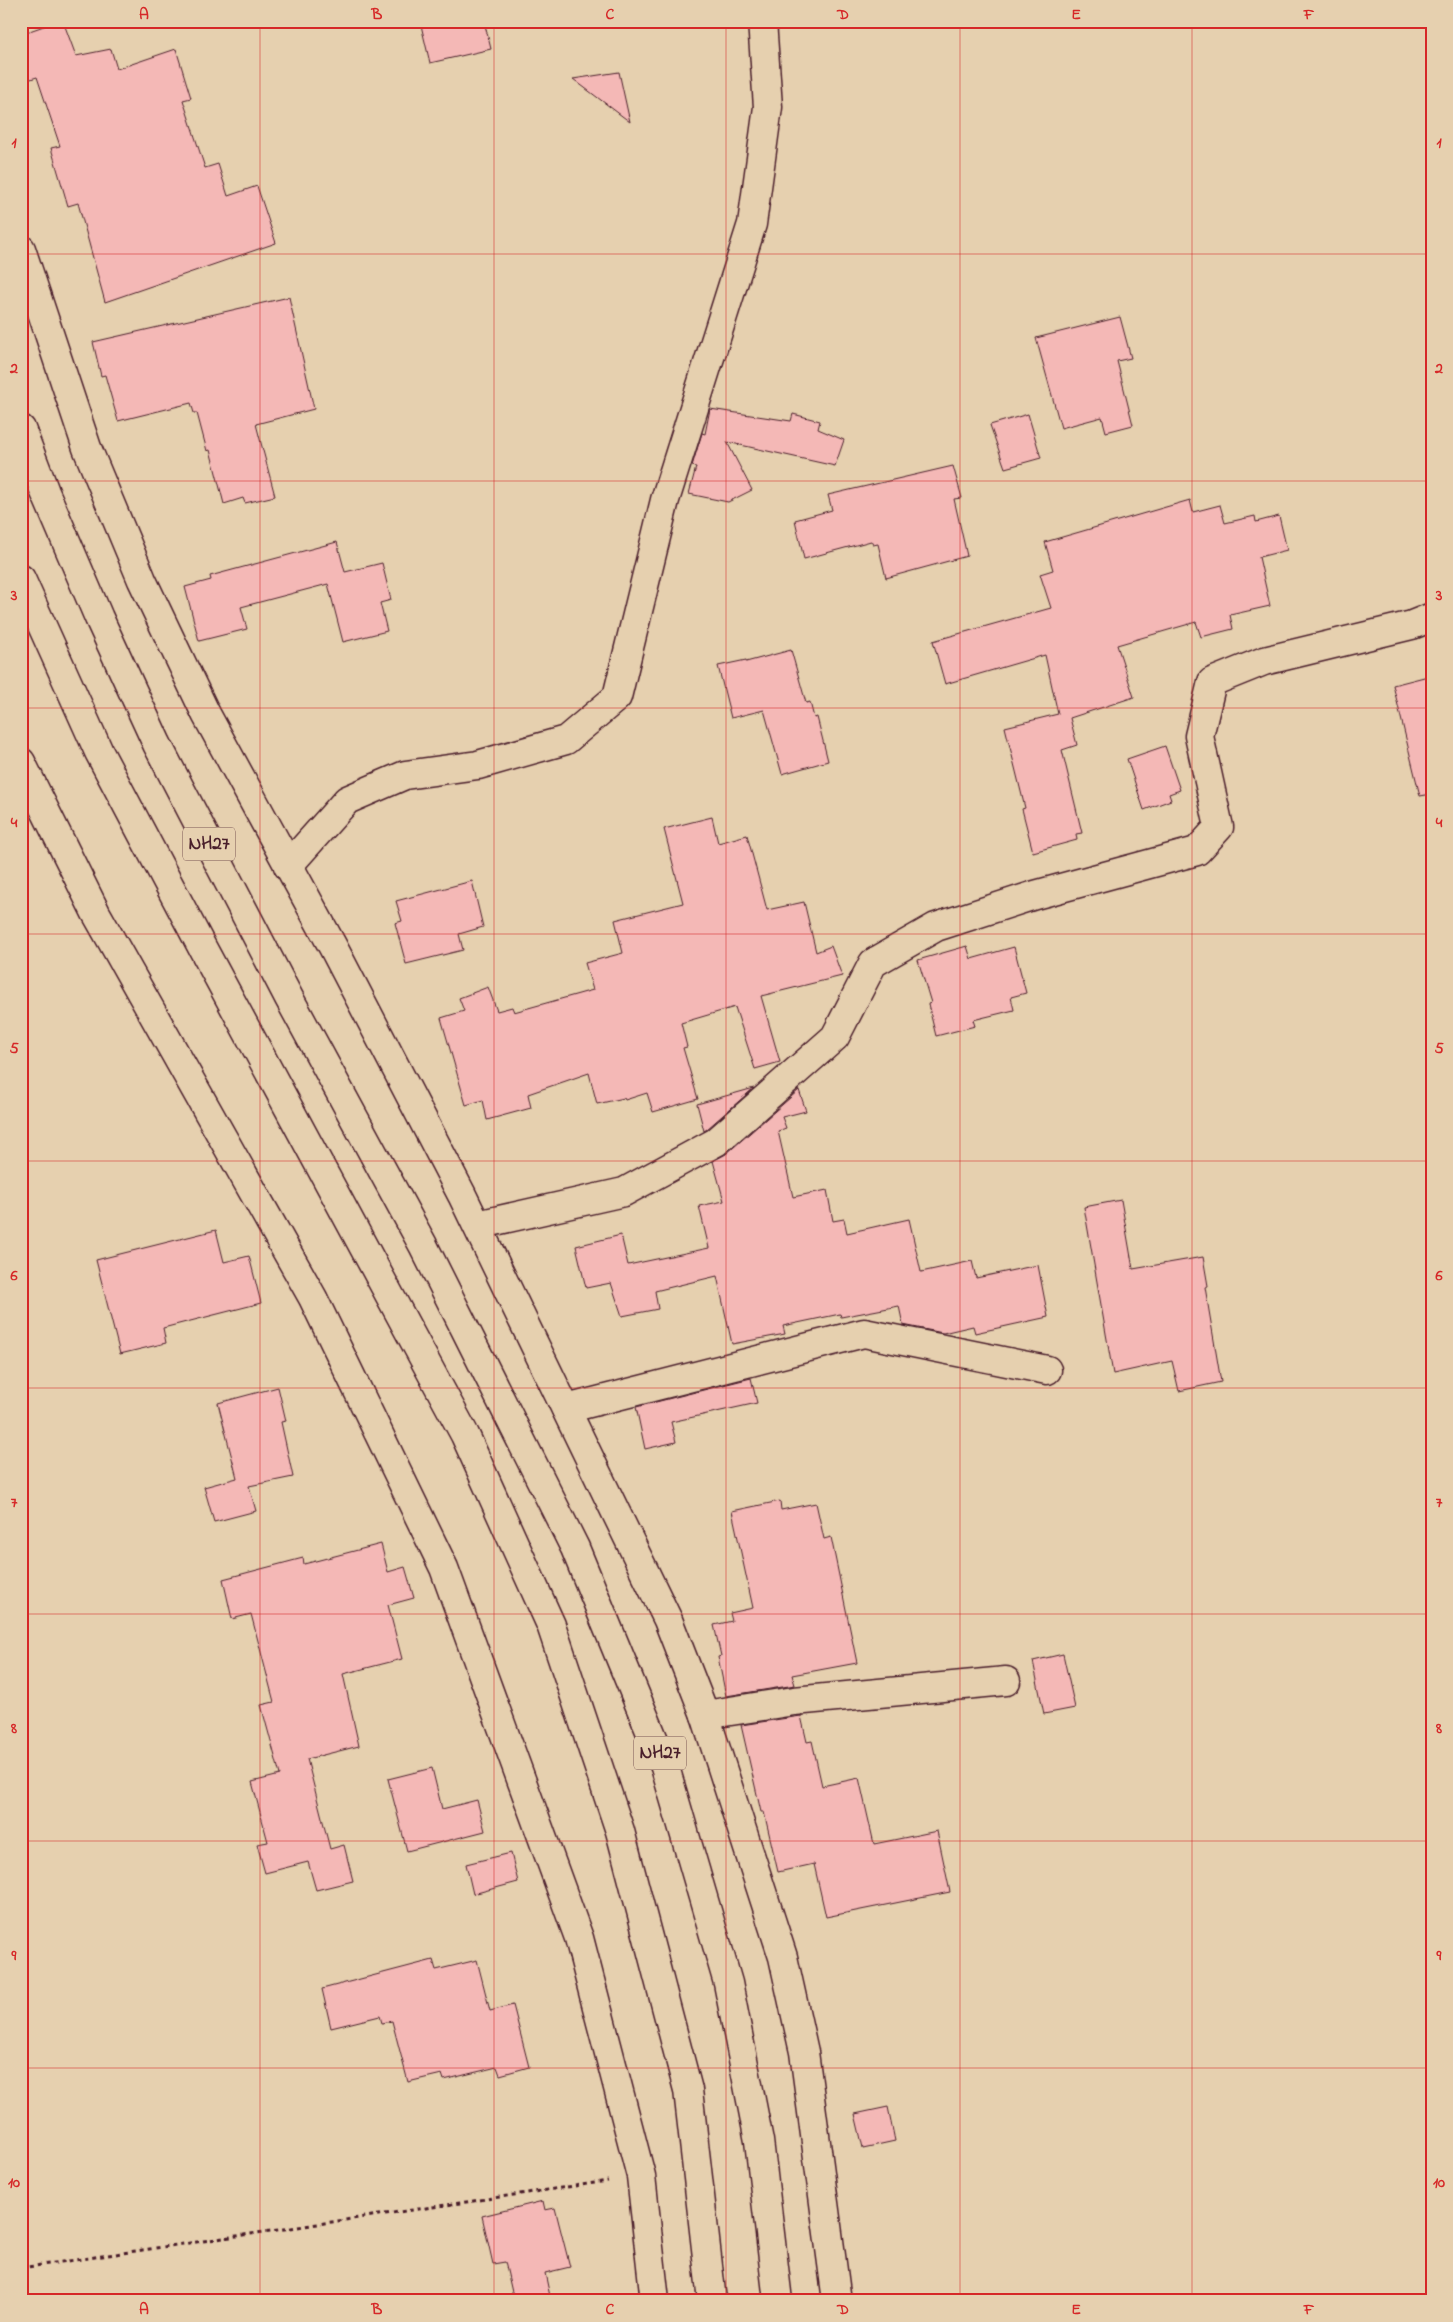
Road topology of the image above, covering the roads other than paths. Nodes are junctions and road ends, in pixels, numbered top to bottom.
1 (762, 21) edge
2 (21, 249) edge
3 (21, 430) edge
4 (21, 580) edge
5 (1432, 617) edge
6 (21, 762) edge
7 (288, 866) junction
8 (477, 1225) junction
9 (1048, 1370) dead end
10 (566, 1409) junction
11 (1006, 1681) dead end
12 (705, 1715) junction
13 (655, 2301) edge
14 (712, 2301) edge
15 (778, 2301) edge
16 (836, 2301) edge

1 - 7 main road
2 - 7 main road
3 - 15 main road, NH27
4 - 14 main road, NH27
5 - 8 main road
6 - 13 main road
7 - 8 main road
8 - 10 main road
9 - 10 main road
10 - 12 main road
11 - 12 main road
12 - 16 main road

